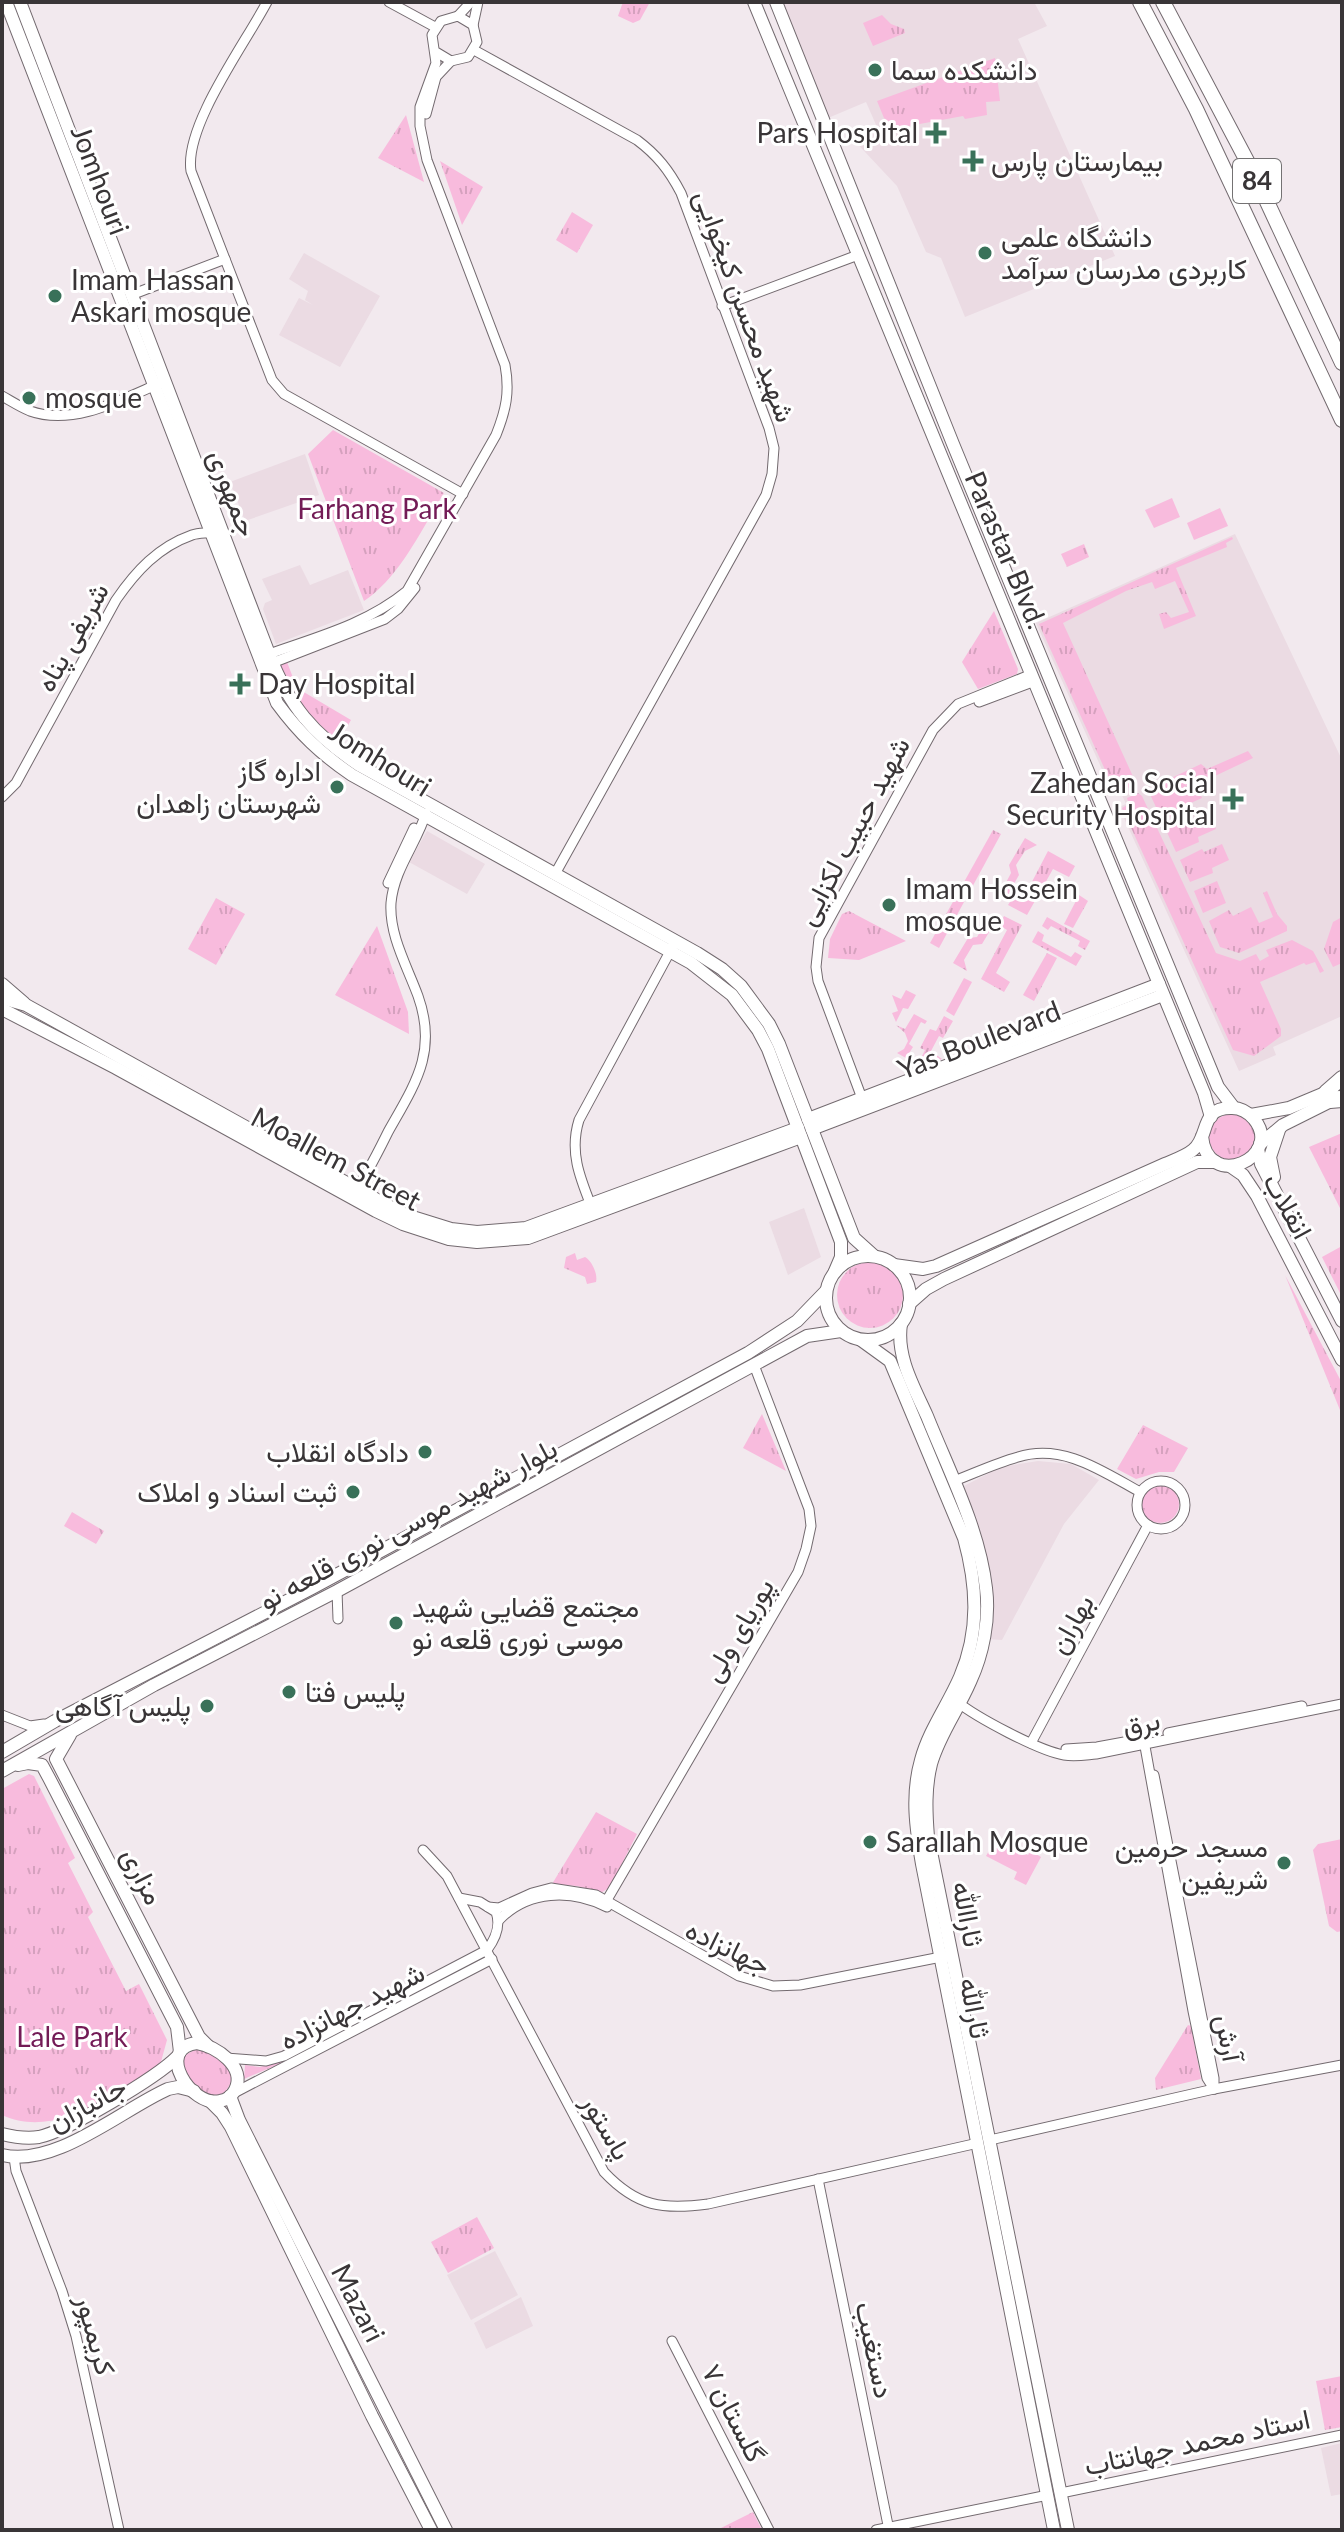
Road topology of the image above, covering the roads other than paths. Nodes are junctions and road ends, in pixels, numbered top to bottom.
1 (6, 2) edge
2 (20, 2) edge
3 (267, 2) edge
4 (389, 2) edge
5 (471, 2) edge
6 (478, 2) edge
7 (754, 2) edge
8 (776, 2) edge
9 (1140, 2) edge
10 (1163, 2) edge
11 (458, 16) junction
12 (473, 25) junction
13 (435, 27) junction
14 (474, 50) junction
15 (436, 52) junction
16 (451, 61) junction
17 (858, 255) junction
18 (225, 259) junction
19 (887, 278) junction
20 (871, 285) junction
21 (131, 295) junction
22 (722, 306) junction
23 (1342, 363) edge
24 (159, 384) junction
25 (2, 396) edge
26 (1342, 420) edge
27 (494, 444) junction
28 (463, 494) junction
29 (216, 532) junction
30 (265, 661) junction
31 (1033, 677) junction
32 (2, 797) edge
33 (427, 810) junction
34 (1111, 826) junction
35 (1096, 833) junction
36 (555, 874) junction
37 (673, 947) junction
38 (2, 984) edge
39 (1161, 989) junction
40 (2, 998) edge
41 (2, 1009) edge
42 (24, 1011) junction
43 (2, 1015) edge
44 (1342, 1078) edge
45 (1342, 1085) edge
46 (1218, 1087) junction
47 (1204, 1093) junction
48 (1335, 1097) edge
49 (867, 1102) junction
50 (1234, 1108) junction
51 (1251, 1115) junction
52 (1211, 1117) junction
53 (1283, 1125) junction
54 (805, 1128) junction
55 (1202, 1136) junction
56 (1259, 1146) junction
57 (1216, 1162) junction
58 (1230, 1166) junction
59 (353, 1190) junction
60 (1283, 1206) junction
61 (593, 1210) junction
62 (874, 1256) junction
63 (894, 1265) junction
64 (835, 1271) junction
65 (826, 1291) junction
66 (909, 1304) junction
67 (797, 1321) junction
68 (1342, 1321) edge
69 (901, 1324) junction
70 (841, 1331) junction
71 (807, 1336) junction
72 (861, 1340) junction
73 (1342, 1360) edge
74 (754, 1365) junction
75 (948, 1483) junction
76 (1140, 1492) junction
77 (1148, 1525) junction
78 (337, 1591) junction
79 (338, 1619) dead end
80 (1342, 1698) edge
81 (957, 1700) junction
82 (1342, 1704) edge
83 (1306, 1708) junction
84 (2, 1715) edge
85 (55, 1721) junction
86 (77, 1727) junction
87 (1033, 1740) junction
88 (1145, 1742) junction
89 (2, 1752) edge
90 (56, 1759) junction
91 (42, 1765) junction
92 (6, 1769) edge
93 (423, 1850) dead end
94 (459, 1898) junction
95 (605, 1902) junction
96 (488, 1907) junction
97 (499, 1920) junction
98 (489, 1954) junction
99 (941, 1960) junction
100 (322, 2040) junction
101 (208, 2046) junction
102 (178, 2054) junction
103 (226, 2058) junction
104 (1342, 2065) edge
105 (1214, 2089) junction
106 (194, 2091) junction
107 (231, 2095) junction
108 (210, 2101) junction
109 (2, 2134) edge
110 (984, 2142) junction
111 (8, 2156) edge
112 (818, 2179) junction
113 (672, 2341) dead end
114 (347, 2350) junction
115 (1342, 2435) edge
116 (1054, 2494) junction
117 (889, 2529) edge
118 (119, 2530) edge
119 (431, 2530) edge
120 (446, 2530) edge
121 (769, 2530) edge
122 (876, 2530) edge
123 (1054, 2530) edge
124 (1068, 2530) edge

1 - 24 main road, Jomhouri
2 - 21 main road
3 - 18 street
4 - 13 street
5 - 11 street
6 - 12 street
7 - 17 main road, Parastar Blvd.
8 - 19 main road, Parastar Blvd.
9 - 26 highway, 84
10 - 23 highway, 84
11 - 12 street
11 - 13 street
12 - 14 street
13 - 15 street
14 - 16 street
14 - 22 street, شهید محسن کیخوایی
15 - 16 street
15 - 27 street
16 - 27 street
17 - 20 main road, Parastar Blvd.
17 - 22 street
18 - 21 street
18 - 28 street
19 - 20 main road
19 - 34 main road, Parastar Blvd.
20 - 31 main road, Parastar Blvd.
21 - 24 main road
22 - 36 street, شهید محسن کیخوایی
24 - 25 street
24 - 29 main road, Jomhouri
27 - 28 street
27 - 30 street
28 - 30 street
29 - 30 main road, Jomhouri
29 - 32 street, شریفی پناه
30 - 33 main road, Jomhouri
31 - 35 main road, Parastar Blvd.
31 - 49 street, شهید حبیب لکزایی
33 - 36 main road
33 - 37 main road, Jomhouri
33 - 59 street
33 - 59 street
34 - 35 main road
34 - 46 main road, Parastar Blvd.
35 - 39 main road, Parastar Blvd.
36 - 37 main road, Jomhouri
37 - 54 main road, Jomhouri
37 - 61 street
38 - 42 main road
39 - 47 main road, Parastar Blvd.
39 - 49 main road, Yas Boulevard
40 - 42 main road, Moallem Street
41 - 42 main road, Moallem Street
42 - 43 main road
42 - 59 main road, Moallem Street
44 - 48 highway
45 - 48 main road
46 - 47 main road
46 - 50 main road, Parastar Blvd.
47 - 52 main road, Parastar Blvd.
48 - 51 main road
48 - 53 main road
49 - 54 main road, Yas Boulevard
50 - 51 main road
50 - 52 main road
51 - 56 main road
52 - 55 main road
53 - 56 main road
53 - 60 main road
54 - 61 main road, Moallem Street
54 - 62 main road, Jomhouri
54 - 64 main road, Jomhouri
55 - 57 main road
55 - 63 main road
56 - 58 main road
56 - 60 main road, انقلاب
57 - 58 main road
57 - 66 main road
58 - 73 main road, انقلاب
59 - 61 main road, Moallem Street
60 - 68 main road, انقلاب
62 - 63 main road
62 - 64 main road
63 - 66 main road
64 - 65 main road
65 - 67 main road, بلوار شهید موسی نوری قلعه نو
65 - 70 main road
66 - 69 main road
67 - 71 main road
67 - 85 main road, بلوار شهید موسی نوری قلعه نو
69 - 72 main road
69 - 75 main road
70 - 71 main road, بلوار شهید موسی نوری قلعه نو
70 - 72 main road
71 - 74 main road, بلوار شهید موسی نوری قلعه نو
72 - 75 main road, ثارالله
74 - 78 main road, بلوار شهید موسی نوری قلعه نو
74 - 95 street, پوریای ولی
75 - 76 street
75 - 81 main road, ثارالله
76 - 77 street
76 - 77 street
77 - 87 street, بهاران
78 - 79 street
78 - 86 main road, بلوار شهید موسی نوری قلعه نو
80 - 83 street, برق
81 - 87 street, برق
81 - 99 main road, ثارالله
82 - 83 street, برق
83 - 88 street, برق
84 - 85 street
85 - 89 main road, بلوار شهید موسی نوری قلعه نو
86 - 90 main road
86 - 92 main road, بلوار شهید موسی نوری قلعه نو
87 - 88 street, برق
88 - 105 street, آرش
90 - 91 main road
90 - 101 main road, مزاری
91 - 92 main road
91 - 102 main road
93 - 94 street, پاستور
94 - 96 street
94 - 98 street, پاستور
95 - 96 street, جهانزاده
95 - 97 street, جهانزاده
95 - 99 street, جهانزاده
96 - 97 street
97 - 98 street
98 - 100 street, شهید جهانزاده
98 - 112 street, پاستور
99 - 110 main road, ثاراالله
100 - 103 street, شهید جهانزاده
100 - 107 street, شهید جهانزاده
101 - 102 main road
101 - 103 main road
102 - 106 main road
102 - 109 main road, جانبازان
103 - 107 main road
104 - 105 street, پاستور
105 - 110 street, پاستور
106 - 108 main road
106 - 111 main road, جانبازان
107 - 108 main road
107 - 114 main road, Mazari
108 - 114 main road, Mazari
110 - 112 street, پاستور
110 - 116 main road, ثاراالله
111 - 118 street, کریمپور
112 - 117 street, دستغیب
113 - 121 street, گلستان ۷
114 - 119 main road, Mazari
114 - 120 main road, Mazari
115 - 116 street, استاد محمد جهانتاب
116 - 117 street, استاد محمد جهانتاب
116 - 123 main road
116 - 124 main road, ثاراالله
117 - 122 street, استاد محمد جهانتاب

